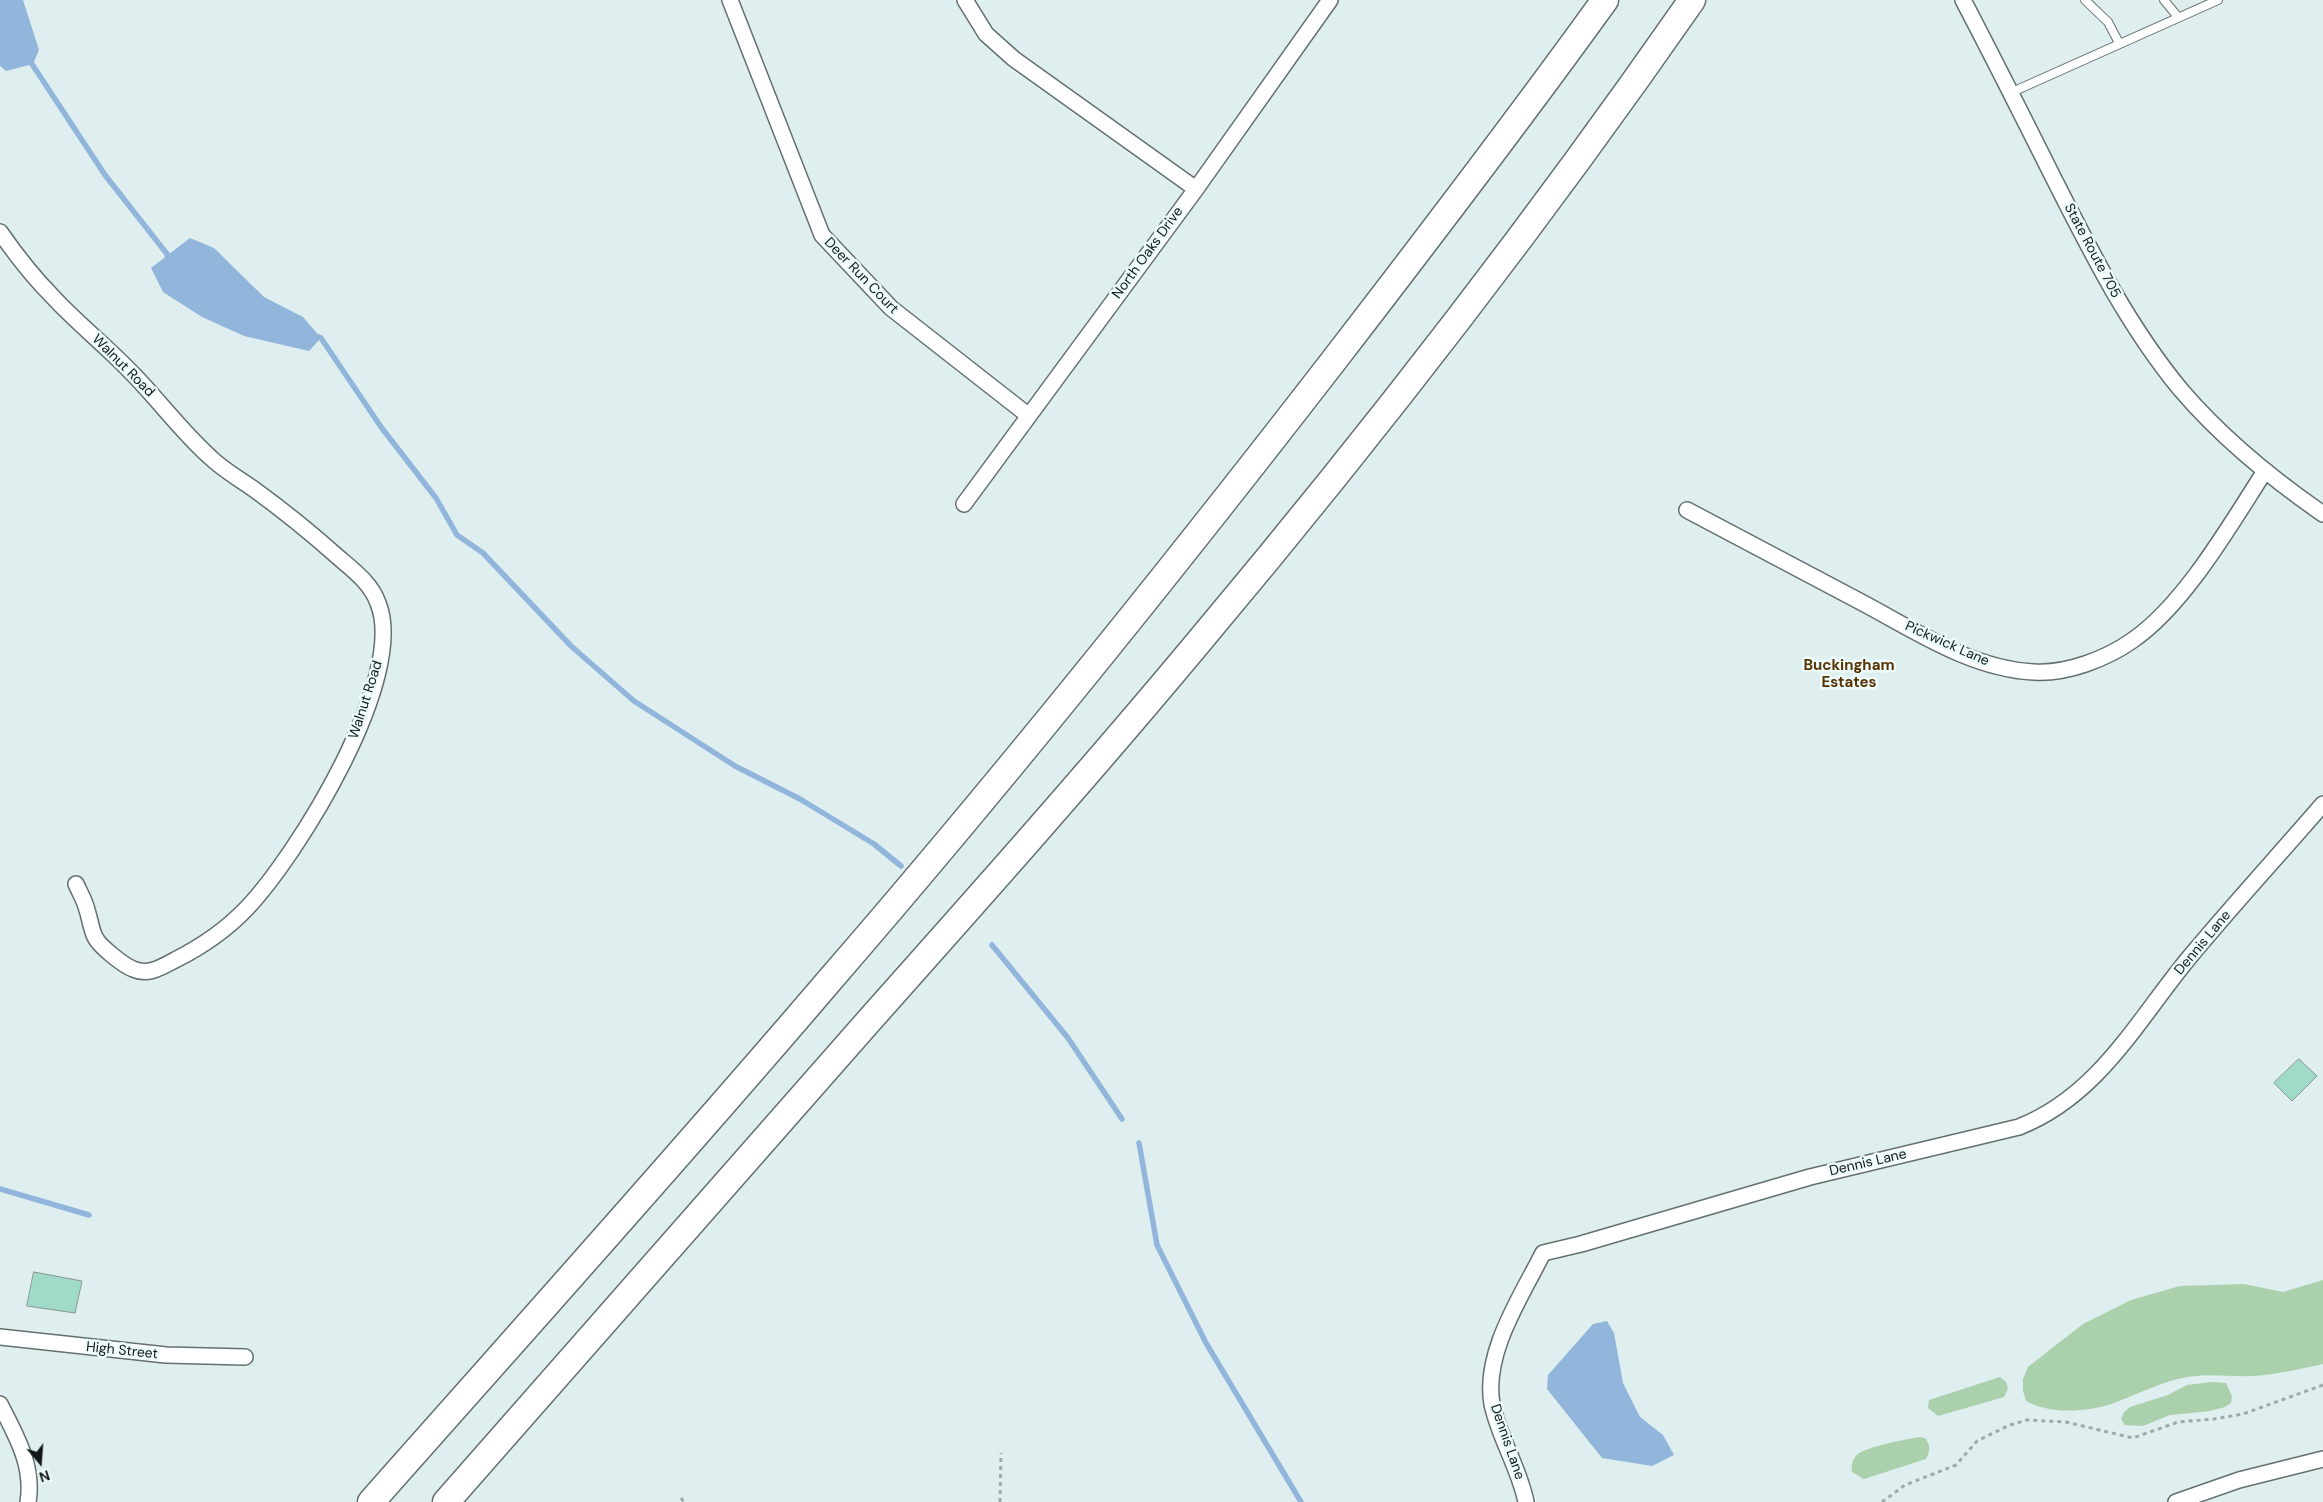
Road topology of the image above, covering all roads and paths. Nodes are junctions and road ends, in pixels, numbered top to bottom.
1 (730, 0) edge
2 (965, 0) edge
3 (1330, 0) edge
4 (1605, 0) edge
5 (1692, 0) edge
6 (1963, 0) edge
7 (2085, 0) edge
8 (2164, 0) edge
9 (2218, 0) edge
10 (2178, 17) junction
11 (2119, 43) junction
12 (2010, 92) junction
13 (1196, 189) junction
14 (0, 232) edge
15 (1029, 416) junction
16 (2265, 471) junction
17 (964, 504) dead end
18 (1687, 510) dead end
19 (2323, 514) edge
20 (2323, 804) edge
21 (76, 884) dead end
22 (0, 1337) edge
23 (245, 1357) dead end
24 (2323, 1385) edge
25 (0, 1404) edge
26 (1001, 1454) dead end
27 (2323, 1459) edge
28 (681, 1498) dead end
29 (28, 1502) edge
30 (371, 1502) edge
31 (446, 1502) edge
32 (684, 1502) edge
33 (1000, 1502) edge
34 (1526, 1502) edge
35 (1882, 1502) edge
36 (2176, 1502) edge

1 - 15 street, Deer Run Court
2 - 13 street
3 - 13 street, North Oaks Drive
4 - 30 highway
5 - 31 highway
6 - 12 street, State Route 705
7 - 11 lane
8 - 10 lane
9 - 10 lane
10 - 11 lane
11 - 12 lane
12 - 16 street, State Route 705
13 - 15 street, North Oaks Drive
14 - 21 street, Walnut Road
15 - 17 street, North Oaks Drive
16 - 18 street, Pickwick Lane
16 - 19 street, State Route 705
20 - 34 street, Dennis Lane
22 - 23 street, High Street
24 - 35 path
25 - 29 street
26 - 33 path
27 - 36 street
28 - 32 path

